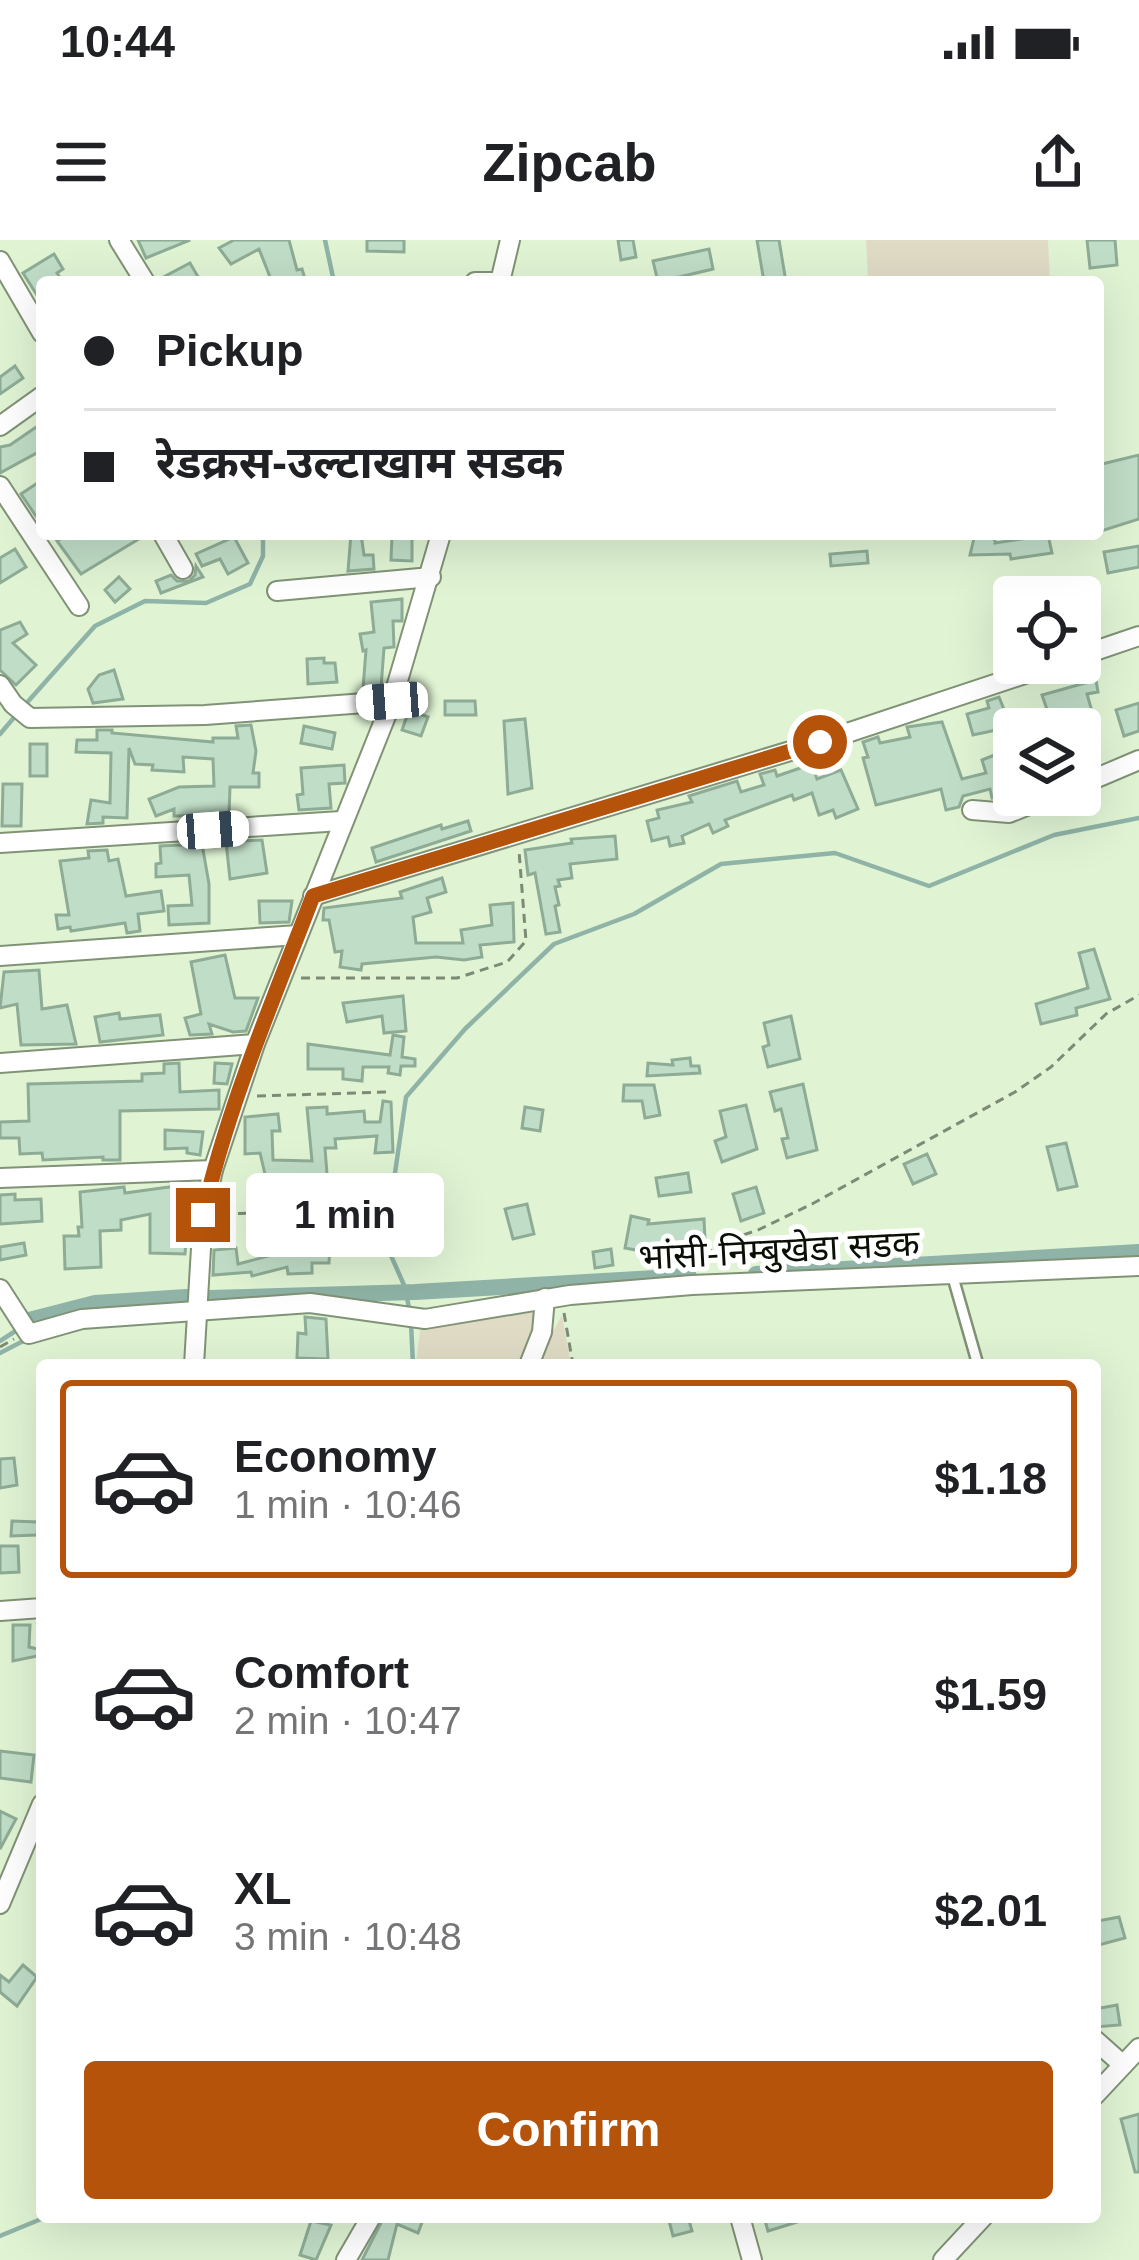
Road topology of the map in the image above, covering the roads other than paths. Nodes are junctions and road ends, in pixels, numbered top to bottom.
1 (119, 240) edge
2 (510, 240) edge
3 (0, 261) edge
4 (141, 276) edge
5 (498, 276) edge
6 (36, 323) edge
7 (36, 400) edge
8 (0, 426) edge
9 (0, 486) edge
10 (166, 540) edge
11 (440, 540) edge
12 (183, 569) dead end
13 (431, 577) junction
14 (277, 591) dead end
15 (79, 606) dead end
16 (1139, 636) edge
17 (1101, 649) edge
18 (993, 684) edge
19 (0, 686) edge
20 (392, 701) junction
21 (1139, 760) edge
22 (1101, 776) edge
23 (972, 811) dead end
24 (993, 812) edge
25 (341, 821) junction
26 (0, 843) edge
27 (313, 896) junction
28 (298, 935) junction
29 (0, 956) edge
30 (255, 1044) junction
31 (0, 1063) edge
32 (213, 1170) junction
33 (0, 1178) edge
34 (1139, 1266) edge
35 (952, 1274) junction
36 (0, 1289) edge
37 (545, 1298) junction
38 (200, 1310) junction
39 (195, 1359) edge
40 (531, 1359) edge
41 (976, 1359) edge
42 (36, 1608) edge
43 (0, 1611) edge
44 (36, 1818) edge
45 (0, 1904) edge
46 (1101, 2045) edge
47 (1139, 2050) edge
48 (1123, 2065) junction
49 (1101, 2089) edge
50 (367, 2223) edge
51 (742, 2223) edge
52 (977, 2223) edge
53 (346, 2260) edge
54 (752, 2260) edge
55 (943, 2260) edge

1 - 4 street
2 - 5 street
3 - 6 street
7 - 8 street
9 - 15 street
10 - 12 street
11 - 13 street
13 - 14 street
13 - 20 street
16 - 17 street
18 - 27 street
19 - 20 street
20 - 25 street
21 - 22 street
23 - 24 street
25 - 26 street
25 - 27 street
27 - 28 street
28 - 29 street
28 - 30 street
30 - 31 street
30 - 32 street
32 - 33 street
32 - 38 street
34 - 35 street, भांसी-निम्बुखेडा सडक
35 - 37 street, भांसी-निम्बुखेडा सडक
35 - 41 lane
36 - 38 street, भांसी-निम्बुखेडा सडक
37 - 38 street, भांसी-निम्बुखेडा सडक
37 - 40 street
38 - 39 street
42 - 43 street
44 - 45 street
46 - 48 street
47 - 48 street
48 - 49 street
50 - 53 street
51 - 54 street
52 - 55 street

